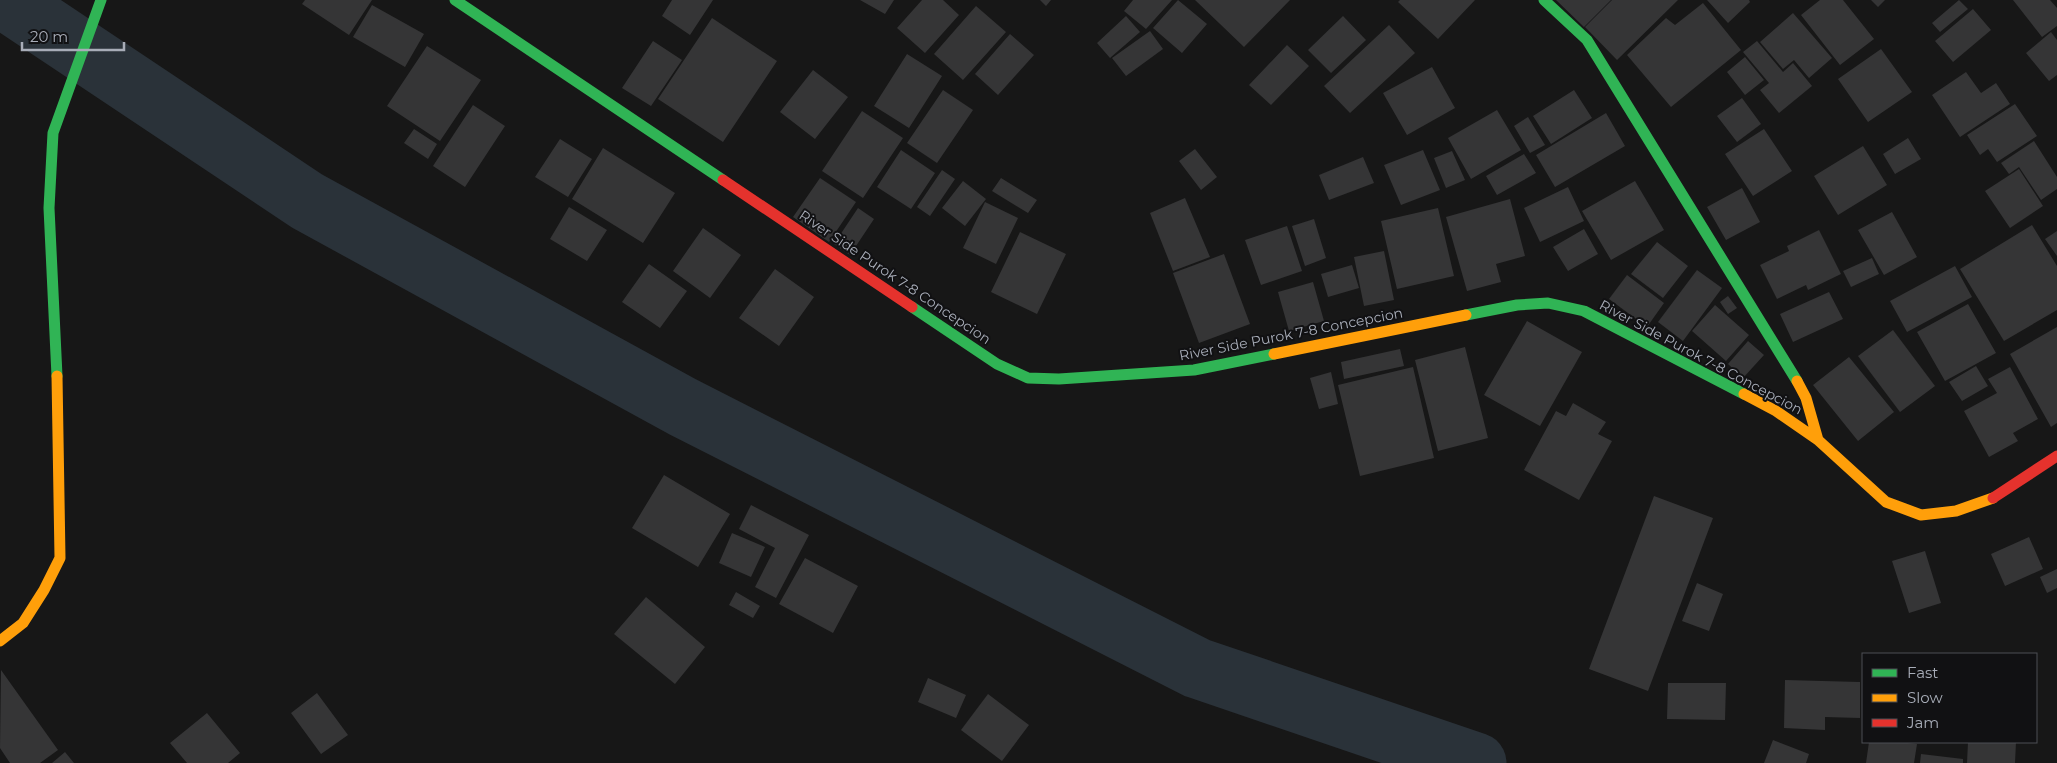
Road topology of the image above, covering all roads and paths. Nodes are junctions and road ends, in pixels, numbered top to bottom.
1 (101, 0) edge
2 (455, 0) edge
3 (1544, 0) edge
4 (1818, 440) junction
5 (2057, 456) edge
6 (0, 640) edge

1 - 6 street
2 - 4 street, River Side Purok 7-8 Concepcion
3 - 4 street
4 - 5 street, River Side Purok 7-8 Concepcion

